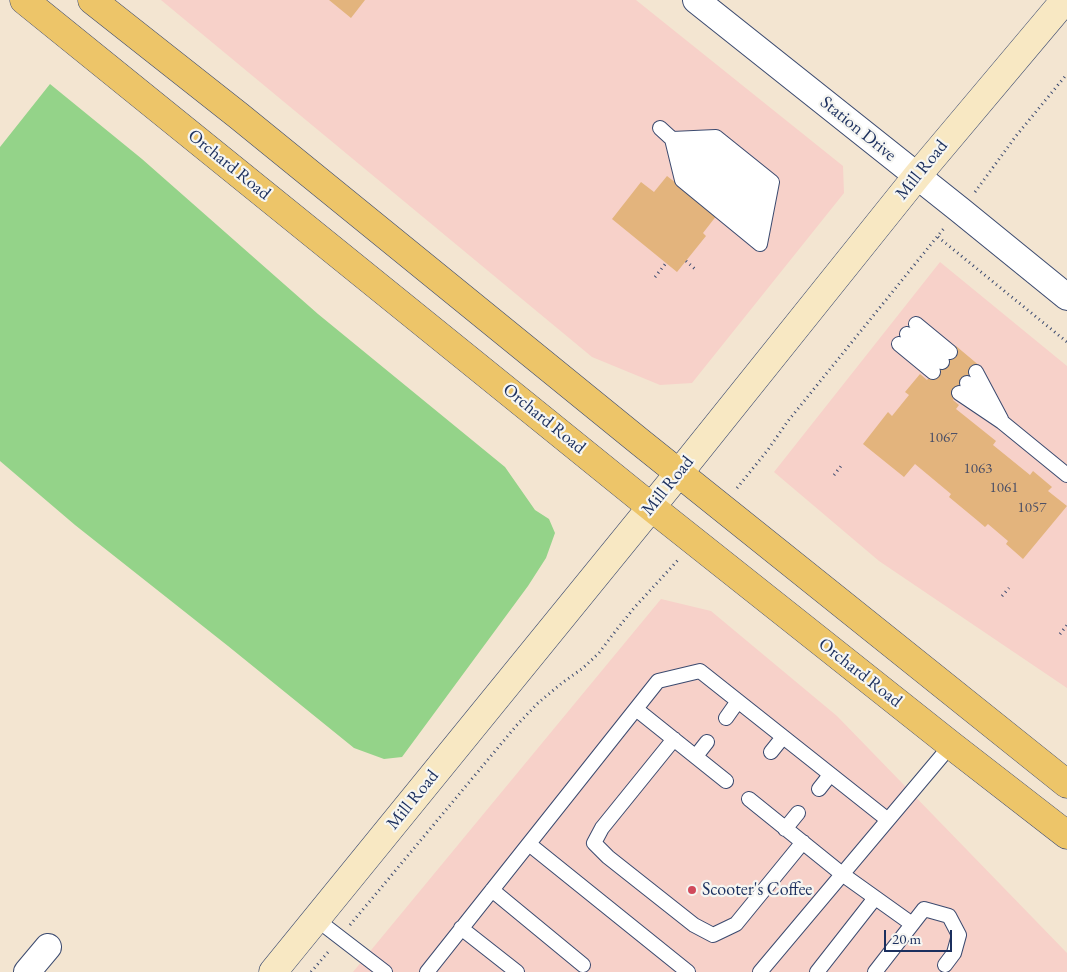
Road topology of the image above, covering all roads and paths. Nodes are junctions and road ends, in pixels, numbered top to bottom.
1 (24, 0) edge
2 (92, 0) edge
3 (114, 0) edge
4 (696, 0) edge
5 (1065, 0) edge
6 (132, 33) junction
7 (1067, 74) edge
8 (660, 128) dead end
9 (672, 139) junction
10 (917, 176) junction
11 (977, 189) dead end
12 (942, 232) dead end
13 (938, 237) junction
14 (760, 244) junction
15 (686, 261) dead end
16 (666, 263) dead end
17 (695, 269) dead end
18 (654, 277) dead end
19 (1067, 297) edge
20 (907, 334) joint
21 (1067, 342) edge
22 (1002, 422) junction
23 (841, 466) dead end
24 (679, 473) junction
25 (748, 475) dead end
26 (834, 475) dead end
27 (1067, 475) edge
28 (651, 507) junction
29 (677, 562) dead end
30 (1009, 588) dead end
31 (1002, 596) dead end
32 (1067, 625) edge
33 (1060, 634) dead end
34 (738, 701) junction
35 (636, 708) junction
36 (726, 718) dead end
37 (783, 737) junction
38 (674, 739) junction
39 (707, 742) dead end
40 (951, 745) junction
41 (771, 752) dead end
42 (696, 756) junction
43 (830, 774) junction
44 (726, 781) dead end
45 (1067, 784) edge
46 (819, 789) dead end
47 (749, 799) dead end
48 (798, 813) dead end
49 (888, 820) junction
50 (786, 828) junction
51 (1067, 834) edge
52 (802, 842) junction
53 (529, 844) junction
54 (842, 874) junction
55 (492, 890) junction
56 (875, 898) junction
57 (316, 919) junction
58 (912, 924) junction
59 (461, 928) junction
60 (340, 937) junction
61 (48, 947) dead end
62 (945, 965) dead end
63 (583, 966) dead end
64 (27, 972) edge
65 (273, 972) edge
66 (311, 972) edge
67 (385, 972) edge
68 (427, 972) edge
69 (517, 972) edge
70 (688, 972) edge
71 (760, 972) edge
72 (817, 972) edge
73 (875, 972) edge

1 - 28 main road, Orchard Road
2 - 6 main road
3 - 6 lane
4 - 10 street, Station Drive
5 - 10 street, Mill Road
6 - 24 main road
7 - 11 path
8 - 9 lane
9 - 14 lane
9 - 14 lane
9 - 14 lane
10 - 19 street, Station Drive
10 - 24 street, Mill Road
12 - 13 path
13 - 21 path
13 - 25 path
15 - 17 path
16 - 18 path
20 - 20 lane
22 - 22 lane
22 - 27 lane
23 - 26 path
24 - 28 street, Mill Road
24 - 45 main road
28 - 40 main road, Orchard Road
28 - 57 street, Mill Road
29 - 60 path
30 - 31 path
32 - 33 path
34 - 35 lane
34 - 36 lane
34 - 37 lane
35 - 38 lane
35 - 53 lane
37 - 41 lane
37 - 43 lane
38 - 42 lane
38 - 52 lane
39 - 42 lane
40 - 49 lane
40 - 51 main road, Orchard Road
42 - 44 lane
43 - 46 lane
43 - 49 lane
47 - 50 lane
48 - 50 lane
49 - 54 lane
50 - 52 lane
52 - 54 lane
53 - 55 lane
53 - 70 lane
54 - 56 lane
54 - 71 lane
55 - 59 lane
55 - 63 lane
56 - 58 lane
56 - 72 lane
57 - 60 lane
57 - 65 street, Mill Road
58 - 62 lane
58 - 73 lane
59 - 68 lane
59 - 69 lane
60 - 66 path
60 - 67 lane
61 - 64 street

